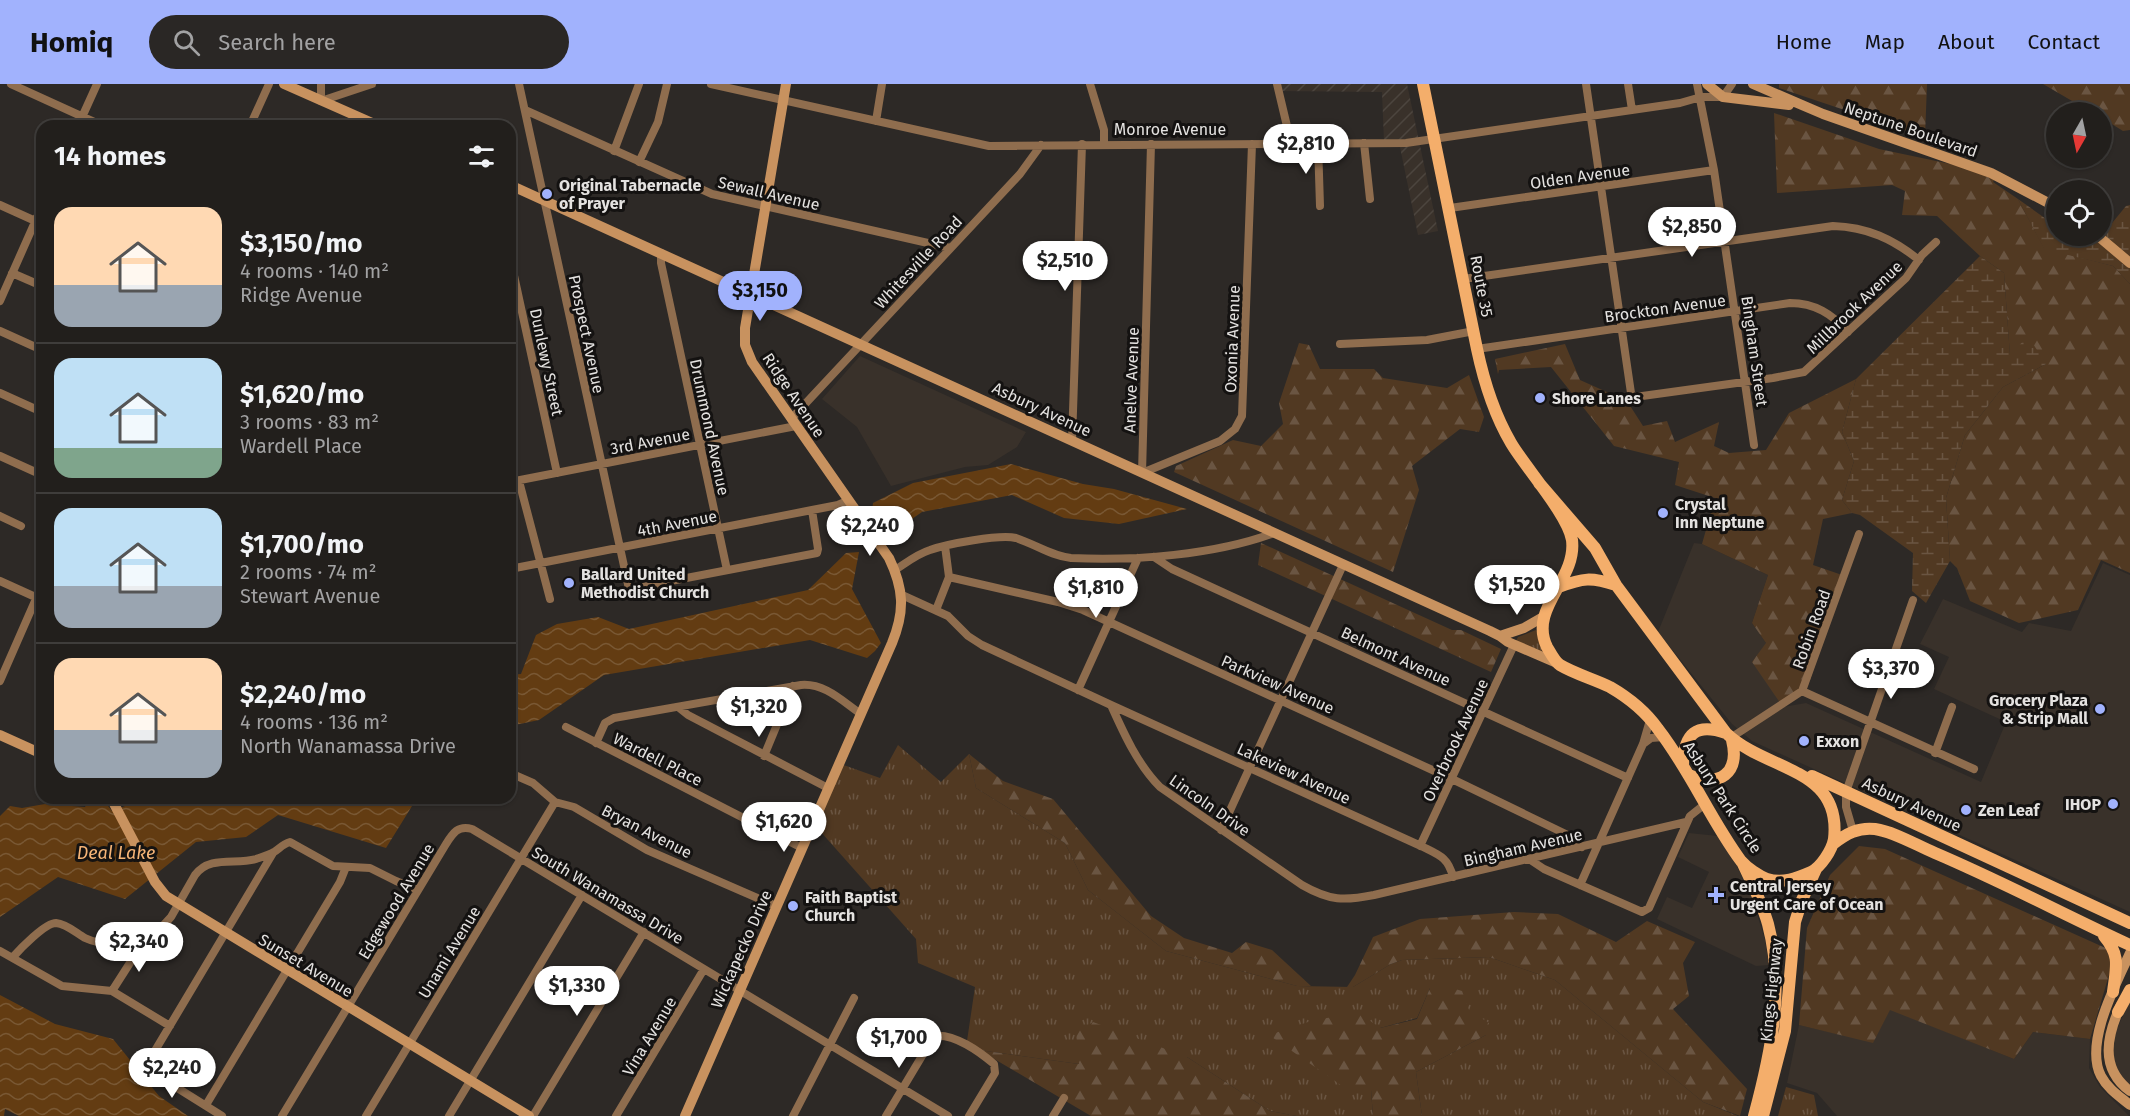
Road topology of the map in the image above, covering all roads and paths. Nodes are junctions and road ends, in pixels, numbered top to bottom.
1 (11, 84) edge
2 (97, 84) edge
3 (269, 84) edge
4 (284, 84) edge
5 (321, 84) edge
6 (372, 84) edge
7 (519, 84) edge
8 (639, 84) edge
9 (667, 84) edge
10 (711, 84) edge
11 (786, 84) edge
12 (882, 84) edge
13 (1090, 84) edge
14 (1277, 84) edge
15 (1423, 84) edge
16 (1586, 84) edge
17 (1628, 84) edge
18 (1697, 84) edge
19 (1707, 84) edge
20 (1732, 84) edge
21 (1753, 84) edge
22 (1701, 97) junction
23 (1723, 97) junction
24 (784, 100) junction
25 (321, 101) junction
26 (1812, 109) junction
27 (525, 110) junction
28 (1632, 110) junction
29 (82, 116) junction
30 (1590, 116) junction
31 (80, 120) edge
32 (90, 120) edge
33 (253, 120) edge
34 (365, 120) edge
35 (876, 121) junction
36 (1435, 139) junction
37 (1291, 143) junction
38 (1318, 143) junction
39 (1365, 143) junction
40 (1082, 144) junction
41 (1104, 144) junction
42 (1151, 144) junction
43 (1252, 144) junction
44 (1041, 145) junction
45 (615, 151) junction
46 (639, 162) junction
47 (1714, 170) junction
48 (1601, 187) junction
49 (516, 188) edge
50 (1370, 199) dead end
51 (545, 201) junction
52 (2046, 201) edge
53 (0, 205) edge
54 (1320, 206) dead end
55 (766, 207) junction
56 (1449, 208) junction
57 (36, 222) edge
58 (36, 229) edge
59 (1724, 241) junction
60 (1936, 242) dead end
61 (2110, 246) edge
62 (950, 248) junction
63 (661, 254) junction
64 (1611, 257) junction
65 (1919, 260) junction
66 (2130, 263) edge
67 (12, 273) junction
68 (1463, 279) junction
69 (36, 283) edge
70 (516, 285) edge
71 (751, 295) junction
72 (0, 301) edge
73 (1734, 311) junction
74 (1621, 328) junction
75 (0, 331) edge
76 (1473, 331) junction
77 (1848, 332) junction
78 (860, 344) junction
79 (1340, 344) dead end
80 (36, 347) edge
81 (1477, 349) junction
82 (1745, 382) junction
83 (0, 393) edge
84 (36, 409) edge
85 (794, 422) junction
86 (1072, 441) junction
87 (700, 445) junction
88 (1754, 445) dead end
89 (0, 456) edge
90 (602, 464) junction
91 (36, 472) edge
92 (556, 473) junction
93 (1142, 473) junction
94 (516, 482) edge
95 (1539, 483) junction
96 (516, 488) edge
97 (849, 500) junction
98 (812, 510) junction
99 (0, 516) edge
100 (21, 526) dead end
101 (718, 529) junction
102 (870, 530) joint
103 (1274, 533) junction
104 (1858, 534) dead end
105 (945, 546) junction
106 (620, 548) junction
107 (1154, 557) junction
108 (1138, 558) junction
109 (541, 563) junction
110 (1342, 565) junction
111 (516, 568) edge
112 (726, 570) junction
113 (895, 570) junction
114 (949, 577) junction
115 (0, 581) edge
116 (1616, 585) junction
117 (1559, 588) junction
118 (902, 595) junction
119 (36, 598) edge
120 (550, 598) dead end
121 (1913, 600) dead end
122 (36, 605) edge
123 (936, 610) junction
124 (1543, 617) junction
125 (1109, 622) junction
126 (1311, 633) junction
127 (1500, 636) junction
128 (1514, 645) junction
129 (1559, 664) junction
130 (0, 681) edge
131 (793, 686) junction
132 (1078, 690) junction
133 (1802, 691) junction
134 (1281, 700) junction
135 (1111, 705) junction
136 (678, 707) junction
137 (1952, 707) dead end
138 (1483, 711) junction
139 (861, 714) junction
140 (1650, 720) junction
141 (1870, 723) junction
142 (566, 727) dead end
143 (0, 735) edge
144 (1731, 736) junction
145 (1664, 738) junction
146 (596, 743) junction
147 (1643, 744) junction
148 (36, 751) edge
149 (1935, 753) junction
150 (764, 756) junction
151 (1250, 768) junction
152 (1686, 770) junction
153 (1974, 770) dead end
154 (516, 776) edge
155 (1628, 778) junction
156 (1452, 779) junction
157 (828, 788) junction
158 (1846, 792) junction
159 (555, 802) junction
160 (115, 804) edge
161 (1705, 804) junction
162 (1686, 822) junction
163 (462, 828) joint
164 (1221, 830) junction
165 (1853, 831) junction
166 (1599, 842) junction
167 (1833, 844) junction
168 (1420, 846) junction
169 (1582, 847) junction
170 (802, 848) junction
171 (273, 853) junction
172 (521, 858) junction
173 (1529, 859) junction
174 (1742, 863) junction
175 (346, 867) junction
176 (1816, 869) junction
177 (1453, 877) junction
178 (1580, 885) junction
179 (418, 890) junction
180 (582, 895) junction
181 (178, 904) junction
182 (776, 906) junction
183 (2130, 922) edge
184 (2099, 930) junction
185 (644, 932) junction
186 (225, 934) junction
187 (144, 941) junction
188 (2130, 945) edge
189 (0, 951) edge
190 (2130, 953) edge
191 (13, 957) junction
192 (704, 969) junction
193 (287, 970) junction
194 (2130, 984) edge
195 (740, 990) junction
196 (2130, 990) edge
197 (112, 991) junction
198 (2113, 992) junction
199 (854, 998) dead end
200 (348, 1007) junction
201 (2118, 1012) junction
202 (170, 1026) junction
203 (410, 1044) junction
204 (830, 1044) junction
205 (471, 1081) junction
206 (902, 1088) junction
207 (2130, 1091) edge
208 (1064, 1098) dead end
209 (206, 1105) junction
210 (2130, 1105) edge
211 (222, 1116) edge
212 (282, 1116) edge
213 (366, 1116) edge
214 (449, 1116) edge
215 (531, 1116) edge
216 (616, 1116) edge
217 (686, 1116) edge
218 (792, 1116) edge
219 (886, 1116) edge
220 (948, 1116) edge
221 (969, 1116) edge
222 (1053, 1116) edge
223 (1754, 1116) edge
224 (1763, 1116) edge

1 - 29 street
2 - 29 street
3 - 33 street
4 - 25 street
5 - 25 street
6 - 25 street
7 - 27 street, Prospect Avenue
8 - 45 street
9 - 46 street
10 - 24 street, Monroe Avenue
11 - 24 street, Ridge Avenue
12 - 35 street
13 - 41 street
14 - 37 street
15 - 36 main road, Route 35
16 - 30 street
17 - 28 street
18 - 22 street, Bingham Street
19 - 23 street
20 - 23 street
21 - 26 street, Neptune Boulevard
22 - 23 street, Monroe Avenue
22 - 28 street, Monroe Avenue
22 - 47 street, Bingham Street
23 - 26 street, Monroe Avenue
24 - 35 street, Monroe Avenue
24 - 55 street, Ridge Avenue
25 - 34 street
26 - 52 street, Neptune Boulevard
27 - 45 street, Sewall Avenue
27 - 51 street, Prospect Avenue
28 - 30 street, Monroe Avenue
29 - 31 street
29 - 32 street
30 - 36 street, Monroe Avenue
30 - 48 street
35 - 44 street, Monroe Avenue
36 - 39 street, Monroe Avenue
36 - 56 main road, Route 35
37 - 38 street, Monroe Avenue
37 - 43 street, Monroe Avenue
38 - 39 street, Monroe Avenue
38 - 54 street
39 - 50 street
40 - 41 street, Monroe Avenue
40 - 44 street, Monroe Avenue
40 - 86 street
41 - 42 street, Monroe Avenue
42 - 43 street, Monroe Avenue
42 - 93 street, Anelve Avenue
43 - 93 street, Oxonia Avenue
44 - 62 street, Whitesville Road
45 - 46 street, Sewall Avenue
46 - 55 street, Sewall Avenue
47 - 48 street, Olden Avenue
47 - 59 street, Bingham Street
48 - 56 street, Olden Avenue
48 - 64 street
49 - 51 street, Asbury Avenue
51 - 63 street, Asbury Avenue
51 - 90 street, Prospect Avenue
53 - 57 street
55 - 62 street, Sewall Avenue
55 - 71 street, Ridge Avenue
56 - 68 main road, Route 35
58 - 67 street
59 - 64 street
59 - 65 street
59 - 73 street, Bingham Street
60 - 65 street, Millbrook Avenue
61 - 66 street
62 - 78 street, Whitesville Road
63 - 71 street, Asbury Avenue
63 - 87 street, Drummond Avenue
64 - 68 street
64 - 74 street
65 - 77 street, Millbrook Avenue
67 - 69 street
67 - 72 street
68 - 76 main road, Route 35
70 - 92 street, Dunlewy Street
71 - 78 street, Asbury Avenue
71 - 85 street, Ridge Avenue
73 - 74 street, Brockton Avenue
73 - 77 street, Brockton Avenue
73 - 82 street, Bingham Street
74 - 81 street, Brockton Avenue
74 - 82 street, Millbrook Avenue
75 - 80 street
76 - 79 street
76 - 81 main road, Route 35
77 - 82 street, Millbrook Avenue
78 - 85 street, Whitesville Road
78 - 86 street, Asbury Avenue
81 - 95 main road, Route 35
82 - 88 street, Bingham Street
83 - 84 street
85 - 87 street, 3rd Avenue
85 - 97 street, Ridge Avenue
86 - 93 street, Asbury Avenue
87 - 90 street, 3rd Avenue
87 - 101 street, Drummond Avenue
89 - 91 street
90 - 92 street, 3rd Avenue
90 - 106 street, Prospect Avenue
92 - 94 street, 3rd Avenue
93 - 103 street, Asbury Avenue
95 - 116 main road
95 - 117 main road
96 - 109 street
97 - 98 street, 4th Avenue
97 - 102 street, Ridge Avenue
98 - 101 street, 4th Avenue
98 - 112 street
99 - 100 street
101 - 106 street, 4th Avenue
101 - 112 street, Drummond Avenue
102 - 113 street, Wickapecko Drive
103 - 107 street
103 - 110 street, Asbury Avenue
104 - 133 street, Robin Road
105 - 108 street
105 - 113 street
105 - 114 street
106 - 109 street, 4th Avenue
106 - 112 street, Prospect Avenue
107 - 108 street
107 - 126 street, Belmont Avenue
108 - 125 street
109 - 111 street, 4th Avenue
109 - 120 street
110 - 126 street
110 - 127 street, Asbury Avenue
113 - 118 street, Wickapecko Drive
114 - 123 street
114 - 125 street, Parkview Avenue
115 - 119 street
116 - 117 main road
116 - 144 main road
117 - 124 main road
118 - 123 street
118 - 139 street, Wickapecko Drive
121 - 141 street
122 - 130 street
123 - 132 street
124 - 127 street
124 - 129 main road
125 - 132 street
125 - 134 street, Parkview Avenue
126 - 134 street
126 - 138 street, Belmont Avenue
127 - 128 street, Asbury Avenue
128 - 129 street, Asbury Avenue
128 - 138 street, Overbrook Avenue
129 - 140 main road, Asbury Park Circle
131 - 136 street
131 - 139 street
131 - 150 street
132 - 135 street
133 - 141 street
133 - 144 street, Robin Road
134 - 151 street
134 - 156 street, Parkview Avenue
135 - 151 street, Lakeview Avenue
135 - 164 street, Lincoln Drive
136 - 146 street
136 - 150 street
137 - 149 street
138 - 155 street, Belmont Avenue
138 - 156 street, Overbrook Avenue
139 - 157 street, Wickapecko Drive
140 - 145 main road, Asbury Park Circle
140 - 147 street, Bingham Avenue
141 - 149 street
141 - 158 street
142 - 146 street, Wardell Place
143 - 148 street
144 - 152 main road
144 - 152 main road
144 - 158 main road, Asbury Avenue
144 - 167 main road
145 - 147 street
145 - 152 main road, Asbury Park Circle
146 - 170 street, Wardell Place
147 - 155 street, Bingham Avenue
149 - 153 street
150 - 157 street
151 - 164 street
151 - 168 street, Lakeview Avenue
152 - 161 main road, Asbury Park Circle
154 - 159 street, Bryan Avenue
155 - 166 street, Bingham Avenue
156 - 168 street, Overbrook Avenue
156 - 169 street, Parkview Avenue
157 - 170 street, Wickapecko Drive
158 - 165 street
158 - 183 main road, Asbury Avenue
159 - 172 street, Unami Avenue
159 - 182 street, Bryan Avenue
160 - 181 street, Sunset Avenue
161 - 162 street
161 - 174 main road, Asbury Park Circle
162 - 166 street
162 - 178 street
163 - 172 street, South Wanamassa Drive
163 - 179 street, Edgewood Avenue
164 - 177 street, Lincoln Drive
165 - 167 main road
165 - 184 main road, Asbury Avenue
166 - 169 street, Bingham Avenue
166 - 178 street, Bingham Avenue
167 - 176 main road
168 - 177 street, Lakeview Avenue
169 - 173 street, Bingham Avenue
170 - 182 street, Wickapecko Drive
171 - 175 street
171 - 181 street
171 - 186 street
172 - 180 street, South Wanamassa Drive
172 - 203 street, Unami Avenue
173 - 177 street, Bingham Avenue
173 - 178 street
174 - 176 main road, Asbury Park Circle
174 - 223 main road, Kings Highway
175 - 179 street
175 - 193 street
176 - 224 main road, Kings Highway
179 - 200 street, Edgewood Avenue
180 - 185 street, South Wanamassa Drive
180 - 205 street
181 - 186 street, Sunset Avenue
181 - 187 street
182 - 195 street, Wickapecko Drive
184 - 188 main road, Asbury Avenue
184 - 198 main road
185 - 192 street, South Wanamassa Drive
185 - 215 street
186 - 193 street, Sunset Avenue
186 - 202 street
187 - 191 street
187 - 197 street
189 - 191 street
190 - 198 street
191 - 197 street
192 - 195 street, South Wanamassa Drive
192 - 216 street, Vina Avenue
193 - 200 street, Sunset Avenue
193 - 209 street
194 - 201 street
195 - 204 street, South Wanamassa Drive
195 - 217 street, Wickapecko Drive
196 - 201 main road
197 - 202 street
198 - 210 street
199 - 204 street
200 - 203 street, Sunset Avenue
200 - 212 street, Edgewood Avenue
201 - 207 street
202 - 209 street
203 - 205 street, Sunset Avenue
203 - 213 street, Unami Avenue
204 - 206 street, South Wanamassa Drive
204 - 218 street
205 - 214 street
205 - 215 street, Sunset Avenue
206 - 219 street
206 - 220 street, South Wanamassa Drive
206 - 221 street
208 - 222 street
209 - 211 street

